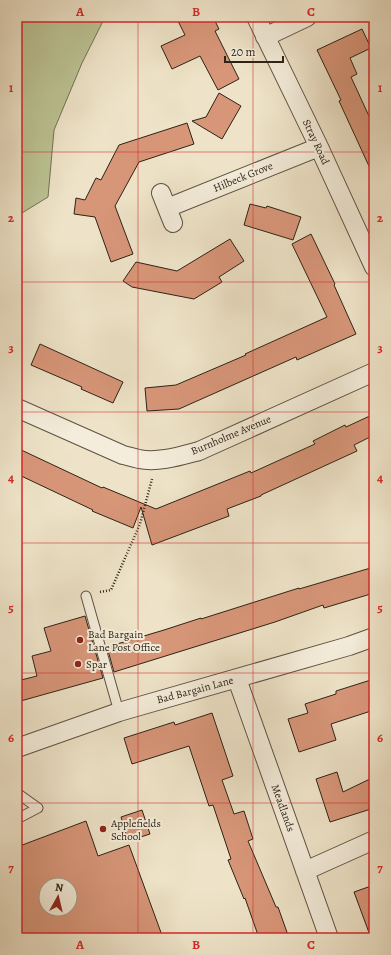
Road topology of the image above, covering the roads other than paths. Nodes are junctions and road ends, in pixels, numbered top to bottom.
1 (256, 17) edge
2 (307, 17) edge
3 (265, 37) junction
4 (319, 146) junction
5 (167, 208) dead end
6 (374, 268) edge
7 (374, 372) edge
8 (17, 408) edge
9 (86, 596) road end
10 (374, 637) edge
11 (237, 679) junction
12 (119, 712) junction
13 (17, 748) edge
14 (17, 794) edge
15 (17, 819) edge
16 (374, 840) edge
17 (306, 871) junction
18 (329, 938) edge

1 - 3 street, Stray Road
2 - 3 street
3 - 4 street, Stray Road
4 - 5 street, Hilbeck Grove
4 - 6 street, Stray Road
7 - 8 street, Burnholme Avenue
9 - 12 lane
10 - 11 street, Bad Bargain Lane
11 - 12 street, Bad Bargain Lane
11 - 17 street, Meadlands
12 - 13 street, Bad Bargain Lane
14 - 15 lane
16 - 17 street
17 - 18 street, Meadlands

